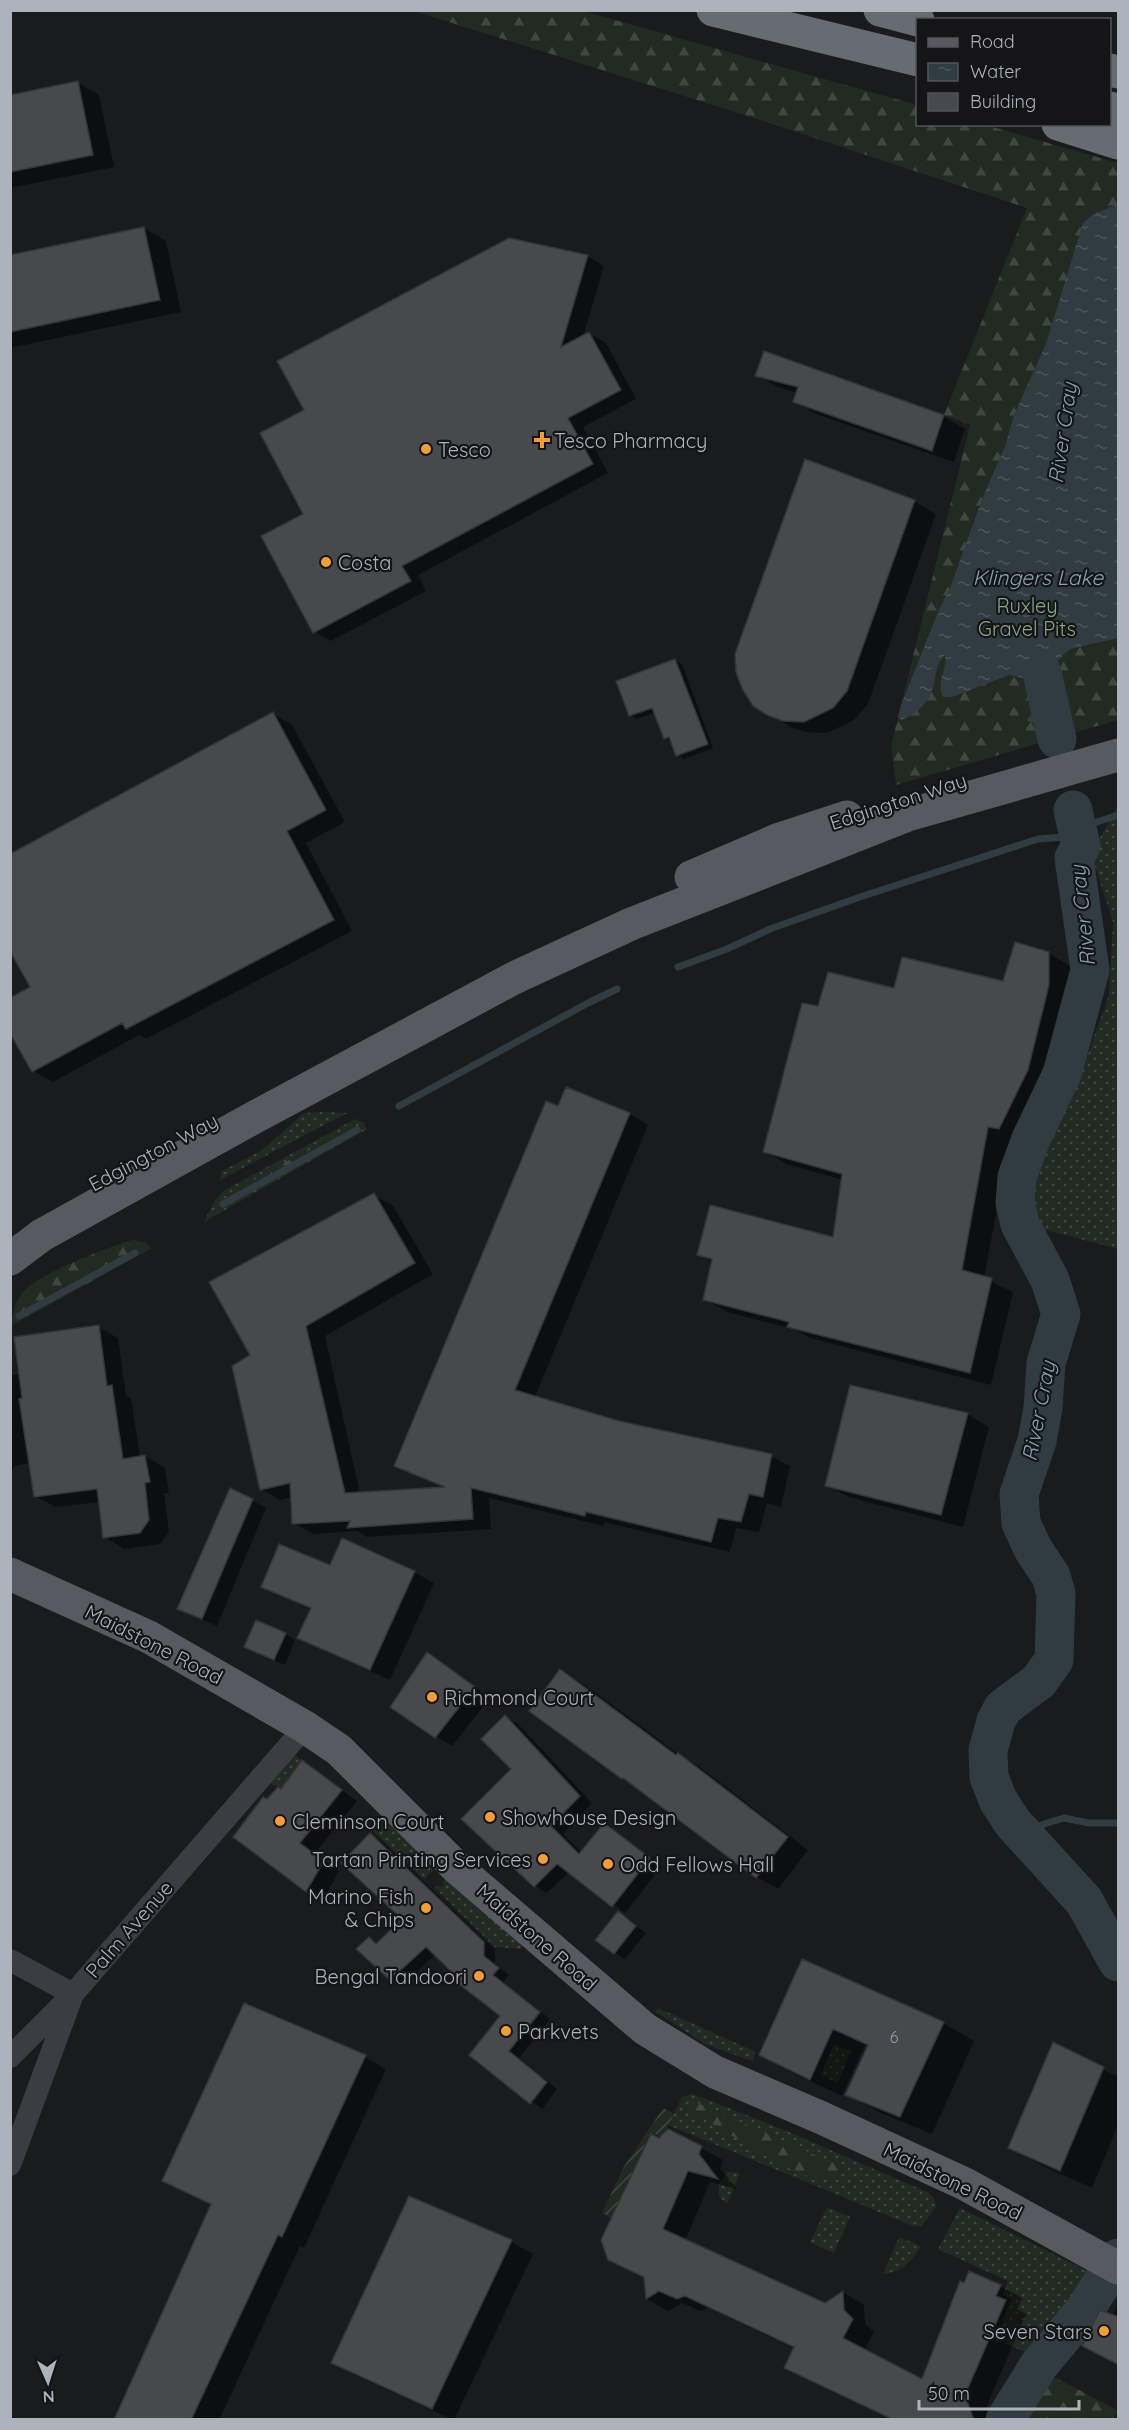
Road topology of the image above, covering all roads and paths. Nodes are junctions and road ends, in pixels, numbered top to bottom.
1 (880, 10) edge
2 (717, 11) edge
3 (916, 19) edge
4 (916, 60) edge
5 (916, 81) edge
6 (1061, 126) edge
7 (1119, 143) edge
8 (1119, 736) edge
9 (1119, 755) edge
10 (908, 815) junction
11 (683, 880) junction
12 (626, 915) junction
13 (356, 1052) junction
14 (12, 1245) edge
15 (10, 1574) edge
16 (305, 1727) junction
17 (10, 1960) edge
18 (73, 1994) junction
19 (10, 2057) edge
20 (10, 2165) edge
21 (1106, 2262) edge

1 - 3 highway
2 - 4 highway
2 - 5 highway
6 - 7 highway
8 - 11 main road, Edgington Way
9 - 10 main road, Edgington Way
10 - 11 main road, Edgington Way
10 - 12 main road, Edgington Way
11 - 12 main road, Edgington Way
12 - 13 main road, Edgington Way
12 - 13 main road, Edgington Way
13 - 14 main road, Edgington Way
13 - 14 main road, Edgington Way
15 - 16 main road, Maidstone Road
16 - 18 street, Palm Avenue
16 - 21 main road, Maidstone Road
17 - 18 street
18 - 19 street
18 - 20 street, Palm Avenue

